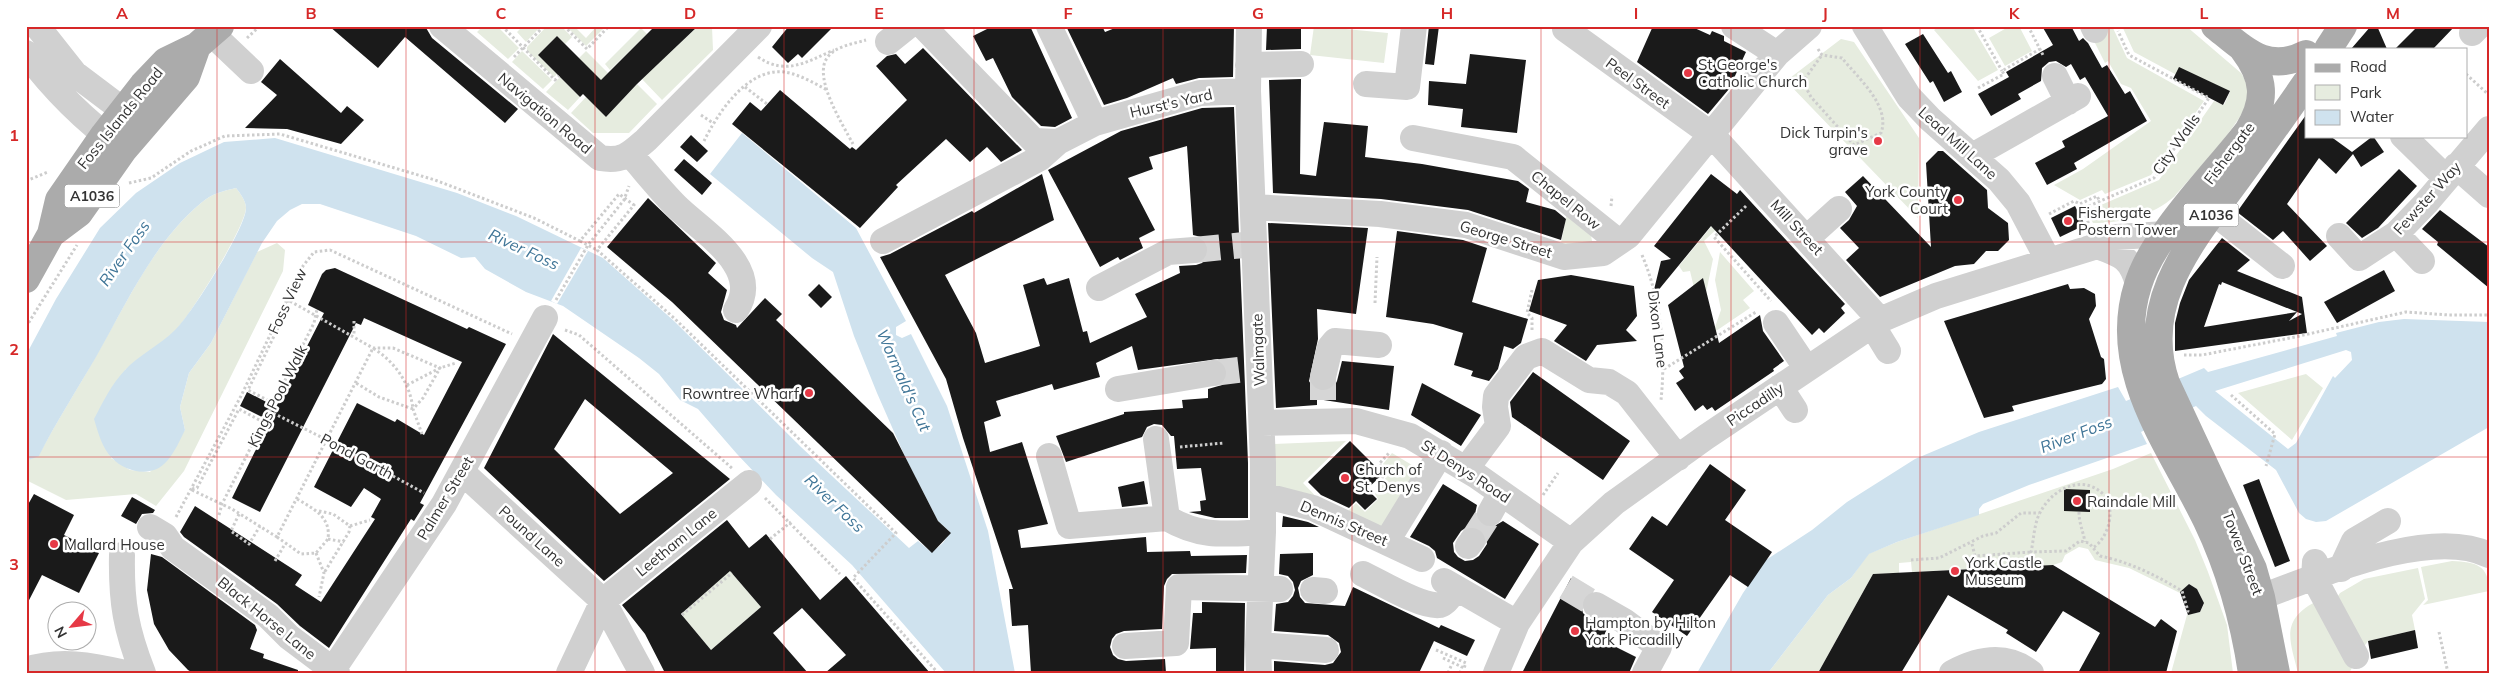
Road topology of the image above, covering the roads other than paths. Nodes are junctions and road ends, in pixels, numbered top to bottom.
1 (37, 26) edge
2 (442, 26) edge
3 (923, 26) edge
4 (1049, 26) edge
5 (1250, 26) edge
6 (1414, 26) edge
7 (1734, 26) edge
8 (1865, 26) edge
9 (2215, 26) edge
10 (1806, 28) edge
11 (1565, 29) dead end
12 (210, 35) edge
13 (744, 36) edge
14 (2243, 49) junction
15 (26, 53) edge
16 (1777, 54) junction
17 (2305, 54) edge
18 (1301, 64) dead end
19 (1248, 65) junction
20 (251, 71) dead end
21 (2055, 76) road end
22 (1366, 84) dead end
23 (2305, 84) edge
24 (1248, 91) junction
25 (133, 117) junction
26 (1096, 122) junction
27 (2489, 129) edge
28 (1712, 136) junction
29 (1413, 138) dead end
30 (2406, 138) edge
31 (114, 142) junction
32 (1058, 142) junction
33 (638, 147) junction
34 (1974, 155) junction
35 (2451, 172) junction
36 (2489, 195) edge
37 (1253, 207) junction
38 (1839, 209) dead end
39 (2213, 212) junction
40 (2166, 234) junction
41 (2396, 234) junction
42 (2339, 236) dead end
43 (1807, 238) junction
44 (1623, 239) junction
45 (883, 241) dead end
46 (2097, 246) junction
47 (1194, 250) tunnel mouth
48 (2048, 260) junction
49 (2422, 261) dead end
50 (2282, 266) dead end
51 (26, 279) edge
52 (2138, 284) junction
53 (1098, 288) dead end
54 (736, 310) dead end
55 (1771, 321) road end
56 (1876, 322) junction
57 (540, 327) road end
58 (1379, 345) dead end
59 (1888, 351) dead end
60 (1807, 369) junction
61 (1213, 373) tunnel mouth
62 (2147, 382) junction
63 (1780, 388) junction
64 (1118, 389) dead end
65 (1324, 399) junction
66 (1795, 410) dead end
67 (2169, 419) junction
68 (1262, 423) junction
69 (1157, 445) road end
70 (1441, 453) junction
71 (1049, 456) dead end
72 (1678, 458) junction
73 (1473, 460) junction
74 (462, 472) junction
75 (749, 483) road end
76 (1263, 494) junction
77 (1167, 518) junction
78 (2388, 522) dead end
79 (158, 531) road end
80 (1263, 532) junction
81 (1387, 541) junction
82 (1571, 542) junction
83 (2489, 554) edge
84 (122, 555) dead end
85 (1422, 559) dead end
86 (2341, 569) junction
87 (2315, 570) junction
88 (1363, 574) dead end
89 (1270, 588) junction
90 (2261, 597) junction
91 (603, 601) junction
92 (1596, 605) tunnel mouth
93 (1517, 623) junction
94 (1258, 645) junction
95 (1125, 646) dead end
96 (1326, 650) dead end
97 (2356, 656) dead end
98 (26, 670) edge
99 (334, 672) edge
100 (125, 673) edge
101 (144, 673) edge
102 (568, 673) edge
103 (642, 673) edge
104 (1259, 673) edge
105 (1496, 673) edge
106 (1645, 673) edge
107 (1952, 673) edge
108 (2031, 673) edge
109 (2252, 673) edge
110 (2276, 673) edge

1 - 25 street
2 - 33 street, Navigation Road
3 - 32 street
4 - 26 street
5 - 19 street, Walmgate
6 - 22 street
7 - 16 street
8 - 34 street, Lead Mill Lane
9 - 14 main road, A1036
10 - 16 street, George Street
11 - 28 street, Peel Street
12 - 20 street
12 - 25 main road, Foss Islands Road / A1036
13 - 33 street
14 - 17 main road, A1036
14 - 40 main road, Fishergate / A1036
15 - 31 street
16 - 28 street, George Street
18 - 19 street
19 - 24 street, Walmgate
21 - 34 street
23 - 39 main road, Fishergate / A1036
24 - 26 street, Hurst's Yard
24 - 37 street, Walmgate
25 - 31 main road, Foss Islands Road / A1036
26 - 32 street, Hurst's Yard
27 - 35 street, Fewster Way
28 - 43 street, Mill Street
28 - 44 street, George Street
29 - 44 street, Chapel Row
30 - 35 street
31 - 51 main road, Foss Islands Road / A1036
32 - 45 street, Hurst's Yard
33 - 54 street
34 - 48 street, Lead Mill Lane
35 - 36 street
35 - 41 street, Fewster Way
37 - 44 street, George Street
37 - 68 street, Walmgate
38 - 43 street
39 - 50 street
39 - 62 main road, Fishergate / A1036
40 - 46 street, Piccadilly
40 - 52 main road, Fishergate / A1036
41 - 42 street, Fewster Way
41 - 49 street
43 - 56 street, Mill Street
46 - 48 street, Piccadilly
46 - 52 street
47 - 53 street
48 - 56 street, Piccadilly
52 - 62 main road, Fishergate / A1036
55 - 60 street
56 - 59 street, Mill Street
56 - 60 street, Piccadilly
57 - 74 street, Palmer Street
58 - 65 street
60 - 63 street, Piccadilly
61 - 64 street
62 - 67 main road, A1036
63 - 66 street
63 - 72 street, Piccadilly
65 - 68 street, St Denys Road
65 - 70 street, St Denys Road
67 - 90 main road, Tower Street / A1036
67 - 109 main road, Tower Street / A1036
68 - 76 street, Walmgate
69 - 77 street
70 - 73 street, St Denys Road
70 - 81 street
71 - 77 street
72 - 73 street
72 - 82 street, Piccadilly
73 - 82 street, St Denys Road
74 - 91 street, Pound Lane
74 - 99 street, Palmer Street
75 - 91 street, Leetham Lane
76 - 80 street, Walmgate
76 - 81 street, Dennis Street
77 - 80 street
78 - 86 street
79 - 99 street, Black Horse Lane
80 - 89 street, Walmgate
81 - 85 street, Dennis Street
82 - 93 street, Piccadilly
83 - 86 street
84 - 101 street
86 - 87 street
87 - 90 street
87 - 97 street
88 - 93 street
89 - 94 street, Walmgate
89 - 95 street
90 - 110 main road, Tower Street / A1036
91 - 102 street
91 - 103 street, Pound Lane
92 - 106 street
93 - 105 street, Piccadilly
94 - 96 street
94 - 104 street, Walmgate
98 - 100 street
107 - 108 street

